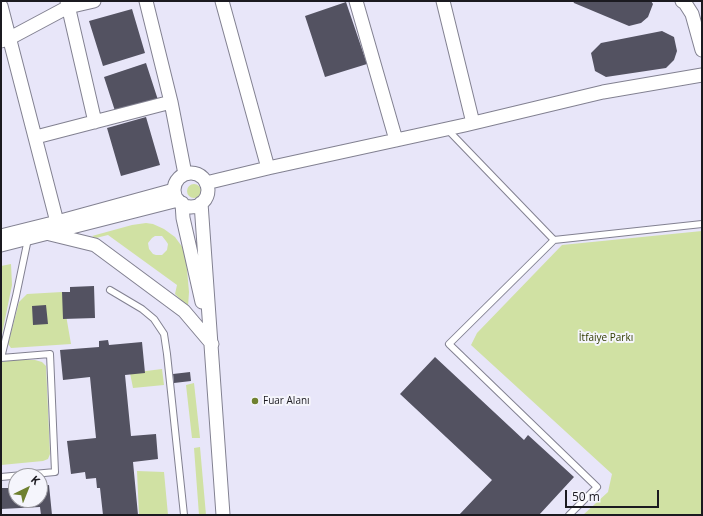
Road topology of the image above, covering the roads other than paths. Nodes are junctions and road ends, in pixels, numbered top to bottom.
1 (94, 1) edge
2 (146, 1) edge
3 (222, 1) edge
4 (356, 1) edge
5 (443, 1) edge
6 (682, 1) edge
7 (67, 4) edge
8 (1, 6) edge
9 (5, 40) edge
10 (702, 50) edge
11 (702, 75) edge
12 (171, 102) junction
13 (95, 122) junction
14 (473, 123) junction
15 (447, 129) junction
16 (36, 138) junction
17 (396, 140) junction
18 (268, 168) junction
19 (185, 174) junction
20 (206, 183) junction
21 (178, 198) junction
22 (201, 203) junction
23 (57, 222) junction
24 (702, 224) edge
25 (50, 234) junction
26 (1, 236) edge
27 (28, 239) junction
28 (554, 240) junction
29 (1, 246) edge
30 (110, 290) dead end
31 (212, 344) junction
32 (1, 358) edge
33 (1, 477) edge
34 (184, 515) edge
35 (223, 515) edge
36 (569, 515) edge

1 - 7 street
2 - 12 street
3 - 18 street
4 - 17 street
5 - 14 street
6 - 10 street
7 - 9 street
7 - 13 street
8 - 9 street
9 - 16 street
11 - 14 street
12 - 13 street
12 - 19 street
13 - 16 street
14 - 15 street
15 - 17 street
15 - 28 lane
16 - 23 street
17 - 18 street
18 - 20 street
19 - 20 street
19 - 21 street
20 - 22 street
21 - 22 street
21 - 23 street
21 - 25 street
21 - 31 street
22 - 31 street
23 - 26 street
24 - 28 lane
25 - 27 street
25 - 31 street
27 - 29 street
27 - 32 lane
28 - 36 lane
30 - 34 lane
31 - 35 street
32 - 33 lane

